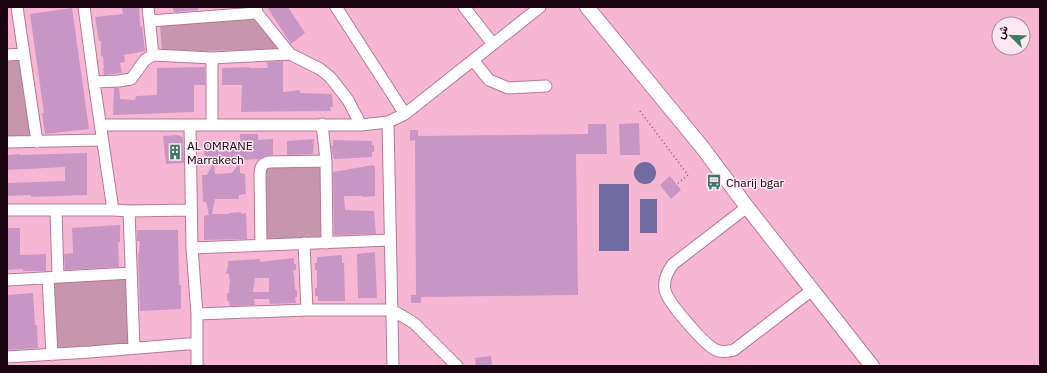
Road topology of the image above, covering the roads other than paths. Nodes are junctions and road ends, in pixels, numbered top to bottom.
1 (17, 7) edge
2 (84, 7) edge
3 (148, 7) edge
4 (336, 7) edge
5 (464, 7) edge
6 (540, 7) edge
7 (587, 7) edge
8 (257, 10) edge
9 (150, 22) junction
10 (493, 44) junction
11 (24, 54) junction
12 (153, 54) junction
13 (290, 54) junction
14 (7, 55) edge
15 (212, 58) junction
16 (473, 60) junction
17 (94, 82) junction
18 (546, 86) dead end
19 (405, 114) junction
20 (388, 122) junction
21 (212, 124) junction
22 (322, 124) junction
23 (101, 125) junction
24 (190, 125) junction
25 (361, 125) junction
26 (102, 140) junction
27 (7, 142) edge
28 (37, 142) junction
29 (326, 161) junction
30 (747, 207) junction
31 (7, 210) edge
32 (56, 210) junction
33 (113, 210) junction
34 (191, 210) junction
35 (129, 211) junction
36 (390, 240) junction
37 (304, 243) junction
38 (328, 243) junction
39 (261, 245) junction
40 (192, 248) junction
41 (131, 273) junction
42 (53, 278) junction
43 (7, 280) edge
44 (812, 290) junction
45 (307, 310) junction
46 (392, 310) junction
47 (196, 314) junction
48 (197, 344) junction
49 (134, 348) junction
50 (52, 354) junction
51 (7, 357) edge
52 (197, 366) edge
53 (393, 366) edge
54 (457, 366) edge
55 (872, 366) edge

1 - 11 street
2 - 17 street
3 - 9 street
4 - 19 street
5 - 10 street
6 - 10 street
7 - 30 main road
8 - 9 street
8 - 13 street
9 - 12 street
10 - 16 street
11 - 14 street
11 - 28 street
12 - 15 street
12 - 17 street
13 - 15 street
13 - 25 street
15 - 21 street
16 - 18 street
16 - 19 street
17 - 23 street
19 - 20 street
20 - 25 street
20 - 36 street
21 - 22 street
21 - 24 street
22 - 25 street
22 - 29 street
23 - 24 street
23 - 26 street
24 - 34 street
26 - 28 street
26 - 33 street
27 - 28 street
29 - 38 street
29 - 39 street
30 - 44 main road
30 - 44 street
31 - 32 street
32 - 33 street
32 - 42 street
33 - 35 street
34 - 35 street
34 - 40 street
35 - 41 street
36 - 38 street
36 - 46 street
37 - 38 street
37 - 39 street
37 - 45 street
39 - 40 street
40 - 47 street
41 - 42 street
41 - 49 street
42 - 43 street
42 - 50 street
44 - 55 main road
45 - 46 street
45 - 47 street
46 - 53 street
46 - 54 street
47 - 48 street
48 - 49 street
48 - 52 street
49 - 50 street
50 - 51 street

